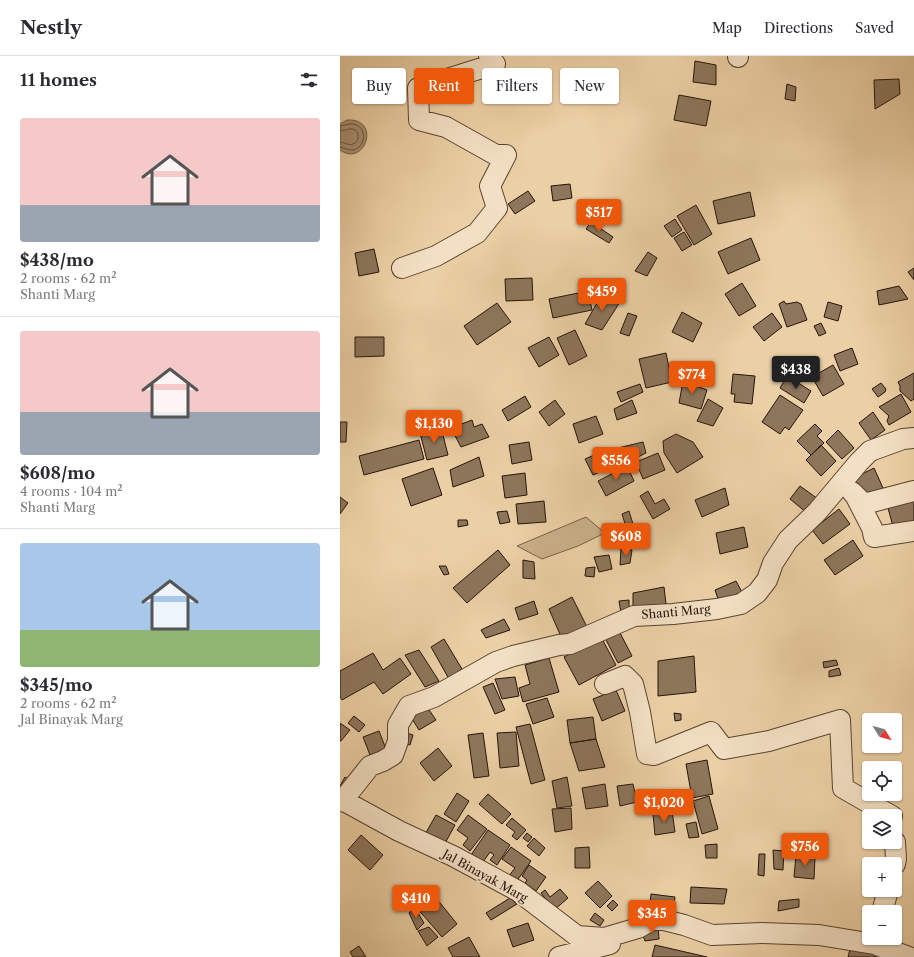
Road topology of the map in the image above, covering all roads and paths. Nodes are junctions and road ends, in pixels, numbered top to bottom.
1 (489, 56) edge
2 (402, 268) dead end
3 (914, 438) edge
4 (850, 488) junction
5 (914, 491) edge
6 (914, 531) edge
7 (605, 684) dead end
8 (343, 802) edge
9 (880, 809) edge
10 (638, 928) junction
11 (862, 940) edge
12 (883, 945) edge
13 (559, 957) edge
14 (909, 957) edge

1 - 2 street
3 - 4 street, Shanti Marg
4 - 5 street
4 - 6 street
4 - 8 street, Shanti Marg
7 - 9 street
8 - 10 street, Jal Binayak Marg
10 - 11 street, Jal Binayak Marg
10 - 13 street
12 - 14 street, Jal Binayak Marg

